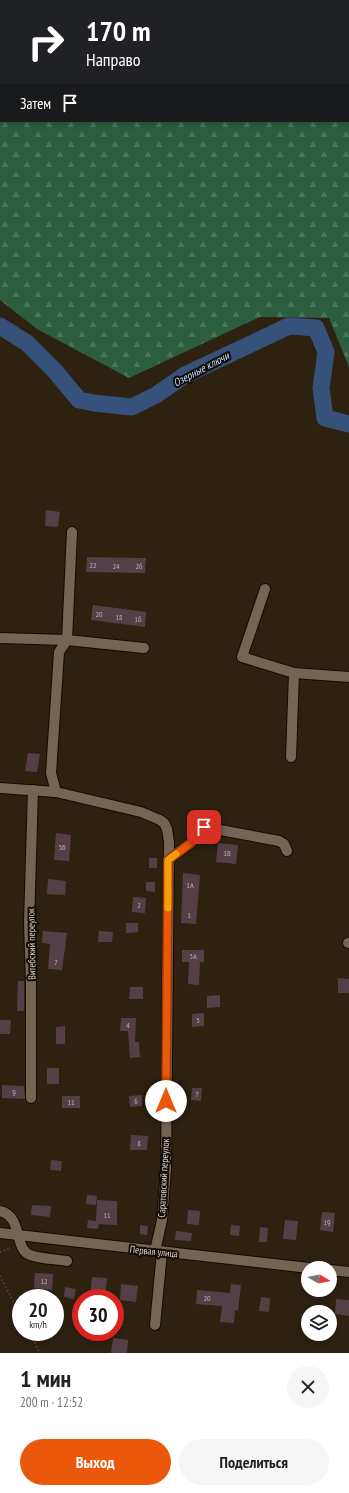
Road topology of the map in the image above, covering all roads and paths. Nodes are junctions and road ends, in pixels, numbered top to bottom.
1 (72, 532) dead end
2 (265, 589) dead end
3 (0, 638) edge
4 (67, 640) junction
5 (144, 648) dead end
6 (294, 673) junction
7 (349, 677) edge
8 (291, 757) dead end
9 (0, 788) edge
10 (33, 790) junction
11 (56, 792) junction
12 (286, 851) dead end
13 (168, 860) junction
14 (31, 1098) dead end
15 (0, 1211) edge
16 (0, 1234) edge
17 (20, 1236) junction
18 (158, 1251) junction
19 (67, 1261) dead end
20 (301, 1267) edge
21 (337, 1271) edge
22 (349, 1272) edge
23 (0, 1276) edge
24 (12, 1299) edge
25 (155, 1325) dead end
26 (34, 1341) edge
27 (40, 1353) edge

1 - 4 street
2 - 6 street
3 - 4 street
4 - 5 street
4 - 11 street
6 - 7 street
6 - 8 street
9 - 10 street
10 - 11 street
10 - 14 street, Витебский переулок
11 - 13 street, Саратовский переулок
12 - 13 street
13 - 18 street, Саратовский переулок
15 - 17 street
16 - 17 street, Первая улица
17 - 18 street, Первая улица
17 - 19 street
18 - 20 street, Первая улица
18 - 25 street, Саратовский переулок
21 - 22 street
23 - 24 path
26 - 27 path

